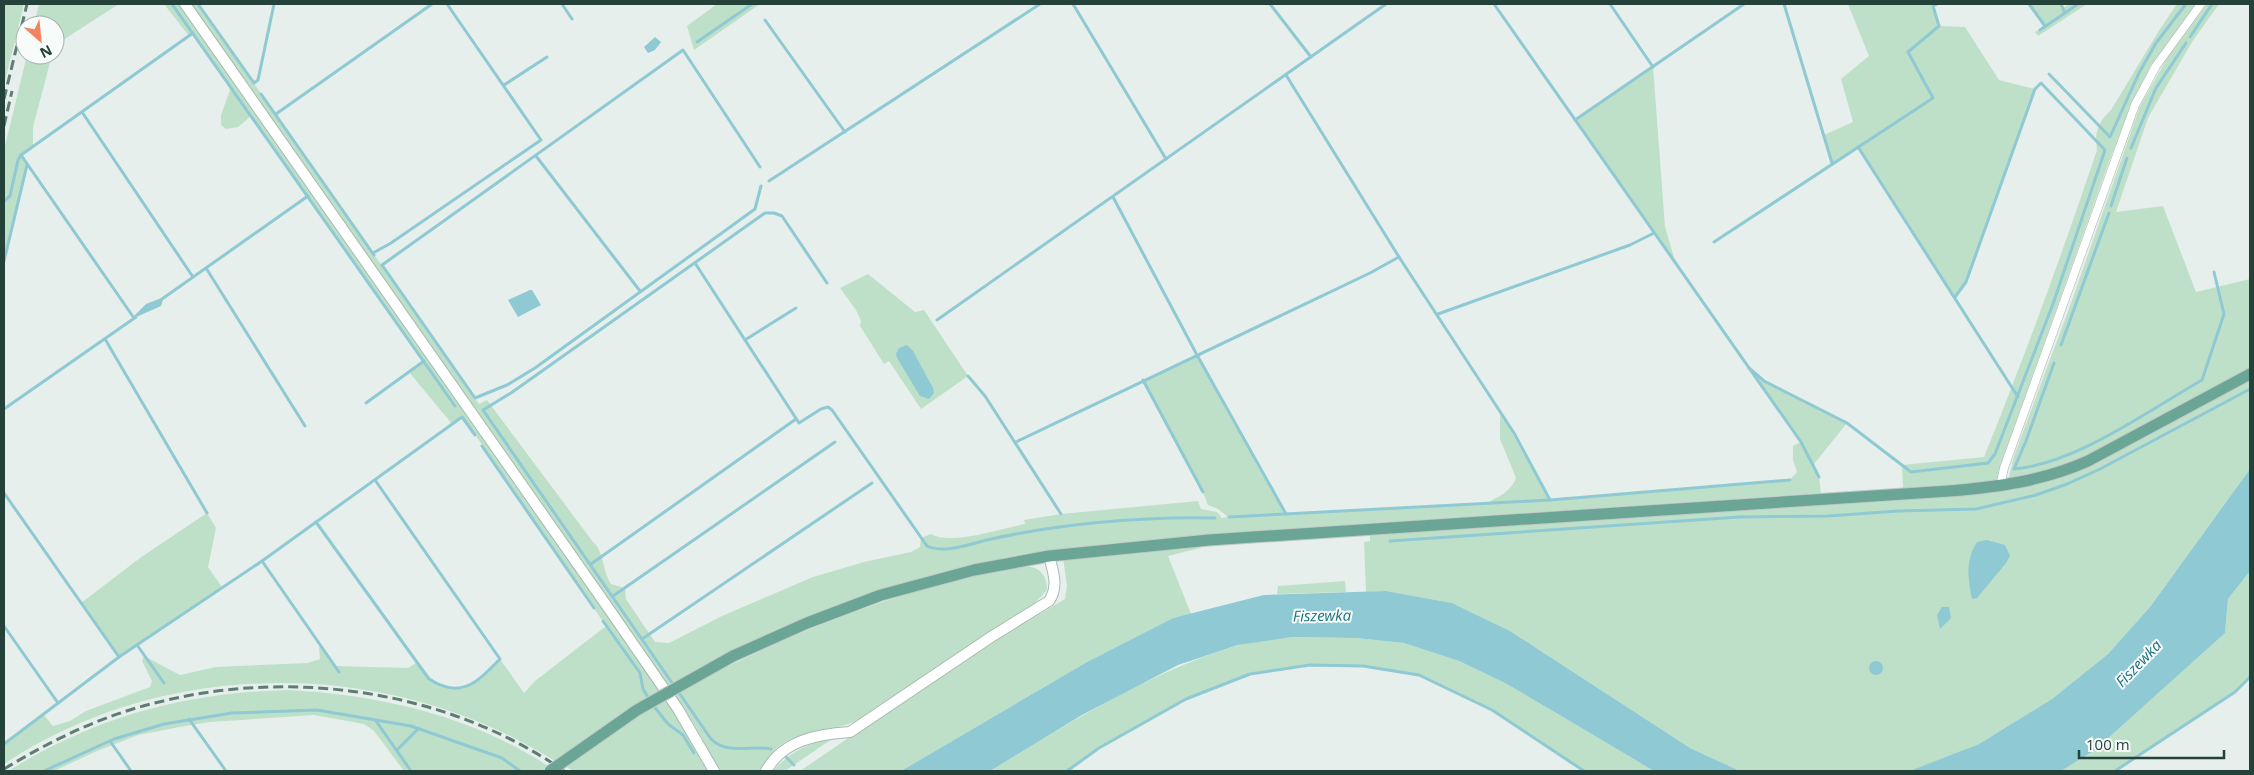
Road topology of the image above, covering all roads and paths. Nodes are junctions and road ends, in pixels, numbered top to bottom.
1 (185, 4) edge
2 (2201, 4) edge
3 (2250, 374) edge
4 (2000, 487) junction
5 (1050, 556) junction
6 (550, 771) edge
7 (714, 771) edge
8 (766, 771) edge

1 - 7 street
2 - 4 street
3 - 4 main road
4 - 5 main road
5 - 6 main road, bridge
5 - 8 street

